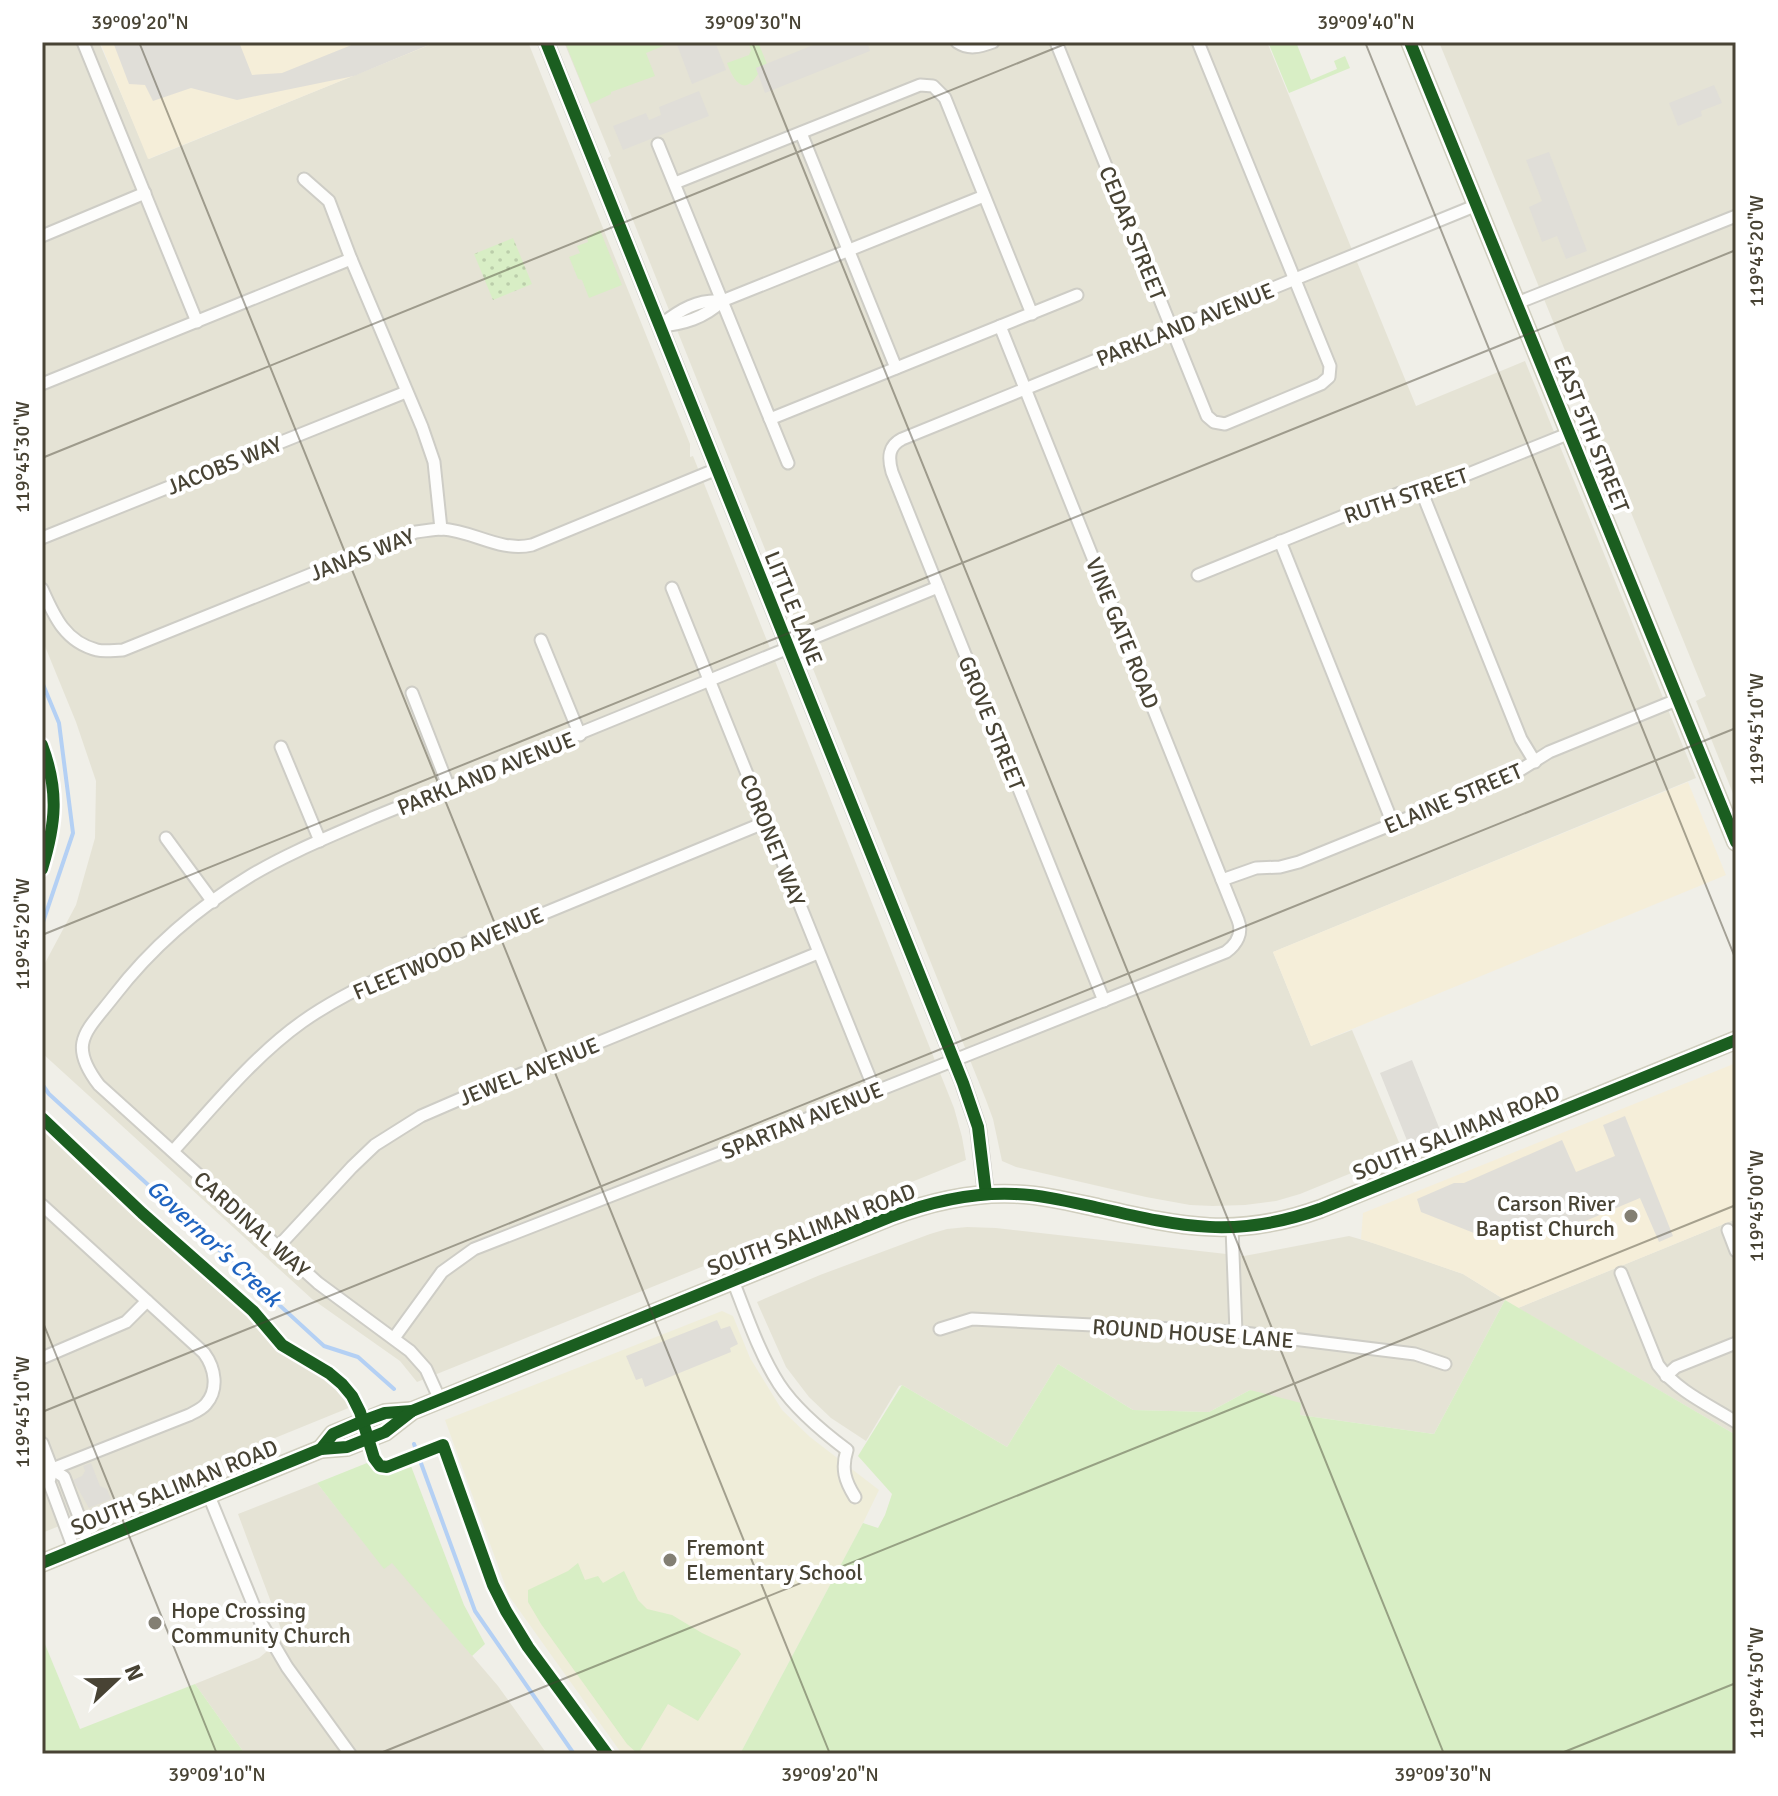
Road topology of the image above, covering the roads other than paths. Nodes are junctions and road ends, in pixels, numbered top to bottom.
1 (83, 42) edge
2 (546, 42) edge
3 (957, 42) edge
4 (993, 42) edge
5 (1056, 42) edge
6 (1198, 42) edge
7 (1410, 42) edge
8 (801, 133) junction
9 (658, 144) dead end
10 (304, 179) dead end
11 (675, 183) junction
12 (145, 193) junction
13 (984, 196) junction
14 (1477, 205) junction
15 (1736, 216) edge
16 (42, 236) edge
17 (848, 250) junction
18 (351, 259) junction
19 (1294, 280) junction
20 (1077, 295) dead end
21 (722, 301) junction
22 (1517, 303) junction
23 (1032, 314) junction
24 (197, 322) junction
25 (660, 326) junction
26 (1000, 326) junction
27 (1173, 330) junction
28 (896, 368) junction
29 (42, 384) edge
30 (1025, 389) junction
31 (406, 392) junction
32 (770, 419) junction
33 (1570, 433) junction
34 (894, 445) joint
35 (788, 463) dead end
36 (717, 469) junction
37 (1421, 490) junction
38 (441, 529) junction
39 (42, 538) edge
40 (1280, 541) junction
41 (1198, 575) dead end
42 (938, 587) junction
43 (672, 588) dead end
44 (42, 589) edge
45 (541, 640) dead end
46 (789, 648) junction
47 (710, 682) junction
48 (412, 693) dead end
49 (1679, 699) junction
50 (580, 735) junction
51 (281, 747) dead end
52 (1535, 762) junction
53 (449, 788) junction
54 (766, 822) junction
55 (1393, 824) junction
56 (166, 838) dead end
57 (320, 841) junction
58 (1736, 842) edge
59 (1222, 880) junction
60 (213, 902) junction
61 (1237, 939) joint
62 (818, 953) junction
63 (1104, 1001) junction
64 (84, 1035) joint
65 (1736, 1040) edge
66 (954, 1060) junction
67 (875, 1091) junction
68 (173, 1151) junction
69 (986, 1194) junction
70 (42, 1205) edge
71 (1232, 1228) junction
72 (1728, 1230) dead end
73 (277, 1248) junction
74 (1736, 1251) edge
75 (1621, 1273) dead end
76 (733, 1281) junction
77 (147, 1301) junction
78 (940, 1329) dead end
79 (1236, 1332) junction
80 (394, 1338) junction
81 (1736, 1343) edge
82 (42, 1358) edge
83 (1445, 1364) dead end
84 (1666, 1376) junction
85 (440, 1400) junction
86 (1736, 1422) edge
87 (42, 1443) edge
88 (47, 1471) edge
89 (209, 1496) junction
90 (855, 1497) dead end
91 (73, 1500) junction
92 (58, 1507) junction
93 (82, 1546) junction
94 (42, 1563) edge
95 (350, 1754) edge

1 - 12 street
2 - 25 street, LITTLE LANE
3 - 4 street
5 - 27 street, CEDAR STREET
6 - 19 street
7 - 14 main road, EAST 5TH STREET
8 - 11 street
8 - 13 street
8 - 17 street
9 - 11 street
10 - 18 street
11 - 21 street
12 - 16 street
12 - 24 street
13 - 17 street
13 - 23 street
14 - 19 street, PARKLAND AVENUE
14 - 22 main road, EAST 5TH STREET
15 - 22 street
17 - 21 street
17 - 28 street
18 - 24 street
18 - 31 street
19 - 27 street, PARKLAND AVENUE
19 - 27 street, CEDAR STREET
20 - 23 street
21 - 25 street
21 - 32 street
22 - 33 main road, EAST 5TH STREET
23 - 26 street
24 - 29 street
25 - 36 street, LITTLE LANE
26 - 28 street
26 - 30 street, VINE GATE ROAD
27 - 30 street, PARKLAND AVENUE
28 - 32 street
30 - 34 street, PARKLAND AVENUE
30 - 59 street, VINE GATE ROAD
31 - 38 street
31 - 39 street, JACOBS WAY
32 - 35 street
33 - 37 street, RUTH STREET
33 - 49 main road, EAST 5TH STREET
34 - 42 street, GROVE STREET
36 - 38 street, JANAS WAY
36 - 46 street, LITTLE LANE
37 - 40 street, RUTH STREET
37 - 52 street
38 - 44 street, JANAS WAY
40 - 41 street, RUTH STREET
40 - 55 street
42 - 46 street, PARKLAND AVENUE
42 - 63 street, GROVE STREET
43 - 47 street, CORONET WAY
45 - 50 street
46 - 47 street, PARKLAND AVENUE
46 - 66 street, LITTLE LANE
47 - 50 street, PARKLAND AVENUE
47 - 54 street, CORONET WAY
48 - 53 street
49 - 52 street, ELAINE STREET
49 - 58 main road, EAST 5TH STREET
50 - 53 street, PARKLAND AVENUE
51 - 57 street
52 - 55 street, ELAINE STREET
53 - 57 street, PARKLAND AVENUE
54 - 62 street, CORONET WAY
54 - 68 street, FLEETWOOD AVENUE
55 - 59 street, ELAINE STREET
56 - 60 street
57 - 60 street, PARKLAND AVENUE
59 - 61 street, VINE GATE ROAD
60 - 64 street, PARKLAND AVENUE
61 - 63 street, SPARTAN AVENUE
62 - 67 street, CORONET WAY
62 - 73 street, JEWEL AVENUE
63 - 66 street, SPARTAN AVENUE
64 - 68 street, CARDINAL WAY
65 - 71 main road, SOUTH SALIMAN ROAD
66 - 67 street, SPARTAN AVENUE
66 - 69 street, LITTLE LANE
67 - 80 street, SPARTAN AVENUE
68 - 73 street, CARDINAL WAY
69 - 71 main road, SOUTH SALIMAN ROAD
69 - 76 main road, SOUTH SALIMAN ROAD
70 - 77 street
71 - 79 street
72 - 74 street
73 - 80 street, CARDINAL WAY
75 - 84 street
76 - 85 main road, SOUTH SALIMAN ROAD
76 - 90 street
77 - 82 street
77 - 88 street
78 - 79 street, ROUND HOUSE LANE
79 - 83 street, ROUND HOUSE LANE
80 - 85 street, CARDINAL WAY
81 - 84 street
84 - 86 street
85 - 89 main road, SOUTH SALIMAN ROAD
87 - 88 street
88 - 91 street
88 - 92 street
89 - 93 main road, SOUTH SALIMAN ROAD
89 - 95 street
91 - 92 street
91 - 93 street
92 - 93 street
93 - 94 main road, SOUTH SALIMAN ROAD

